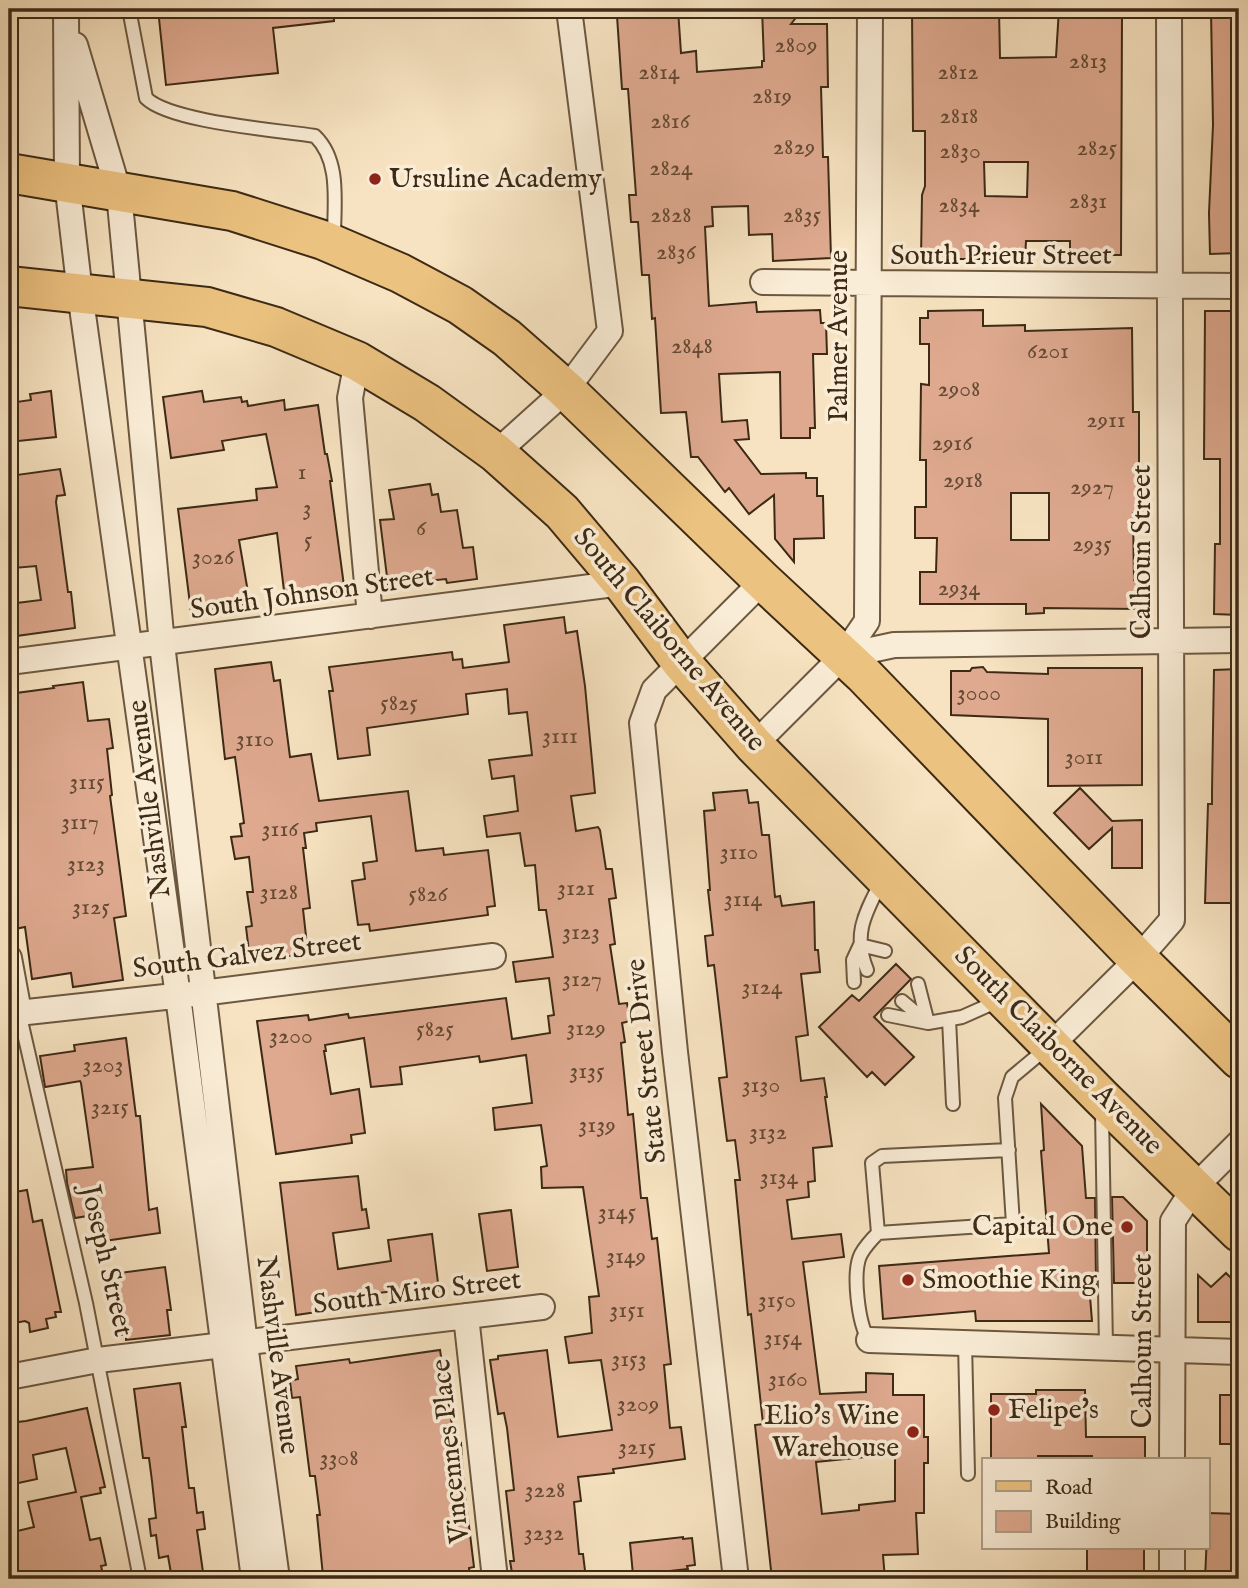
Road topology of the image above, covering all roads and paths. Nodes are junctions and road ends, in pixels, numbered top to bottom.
1 (129, 9) edge
2 (569, 9) edge
3 (870, 9) edge
4 (1169, 9) edge
5 (66, 13) edge
6 (9, 173) edge
7 (67, 181) junction
8 (119, 193) junction
9 (334, 245) junction
10 (763, 282) dead end
11 (869, 285) junction
12 (9, 286) edge
13 (1239, 286) edge
14 (1170, 287) junction
15 (80, 293) junction
16 (130, 299) junction
17 (357, 362) junction
18 (566, 390) junction
19 (496, 453) junction
20 (763, 581) junction
21 (622, 583) junction
22 (370, 616) junction
23 (1172, 640) junction
24 (1239, 640) edge
25 (162, 644) junction
26 (130, 648) junction
27 (843, 656) junction
28 (9, 662) edge
29 (681, 662) junction
30 (754, 745) junction
31 (884, 877) junction
32 (860, 945) junction
33 (885, 951) dead end
34 (493, 956) dead end
35 (9, 958) edge
36 (1138, 959) junction
37 (867, 970) dead end
38 (854, 982) dead end
39 (918, 984) dead end
40 (190, 995) junction
41 (1004, 998) junction
42 (902, 1001) dead end
43 (14, 1013) edge
44 (888, 1016) dead end
45 (950, 1019) junction
46 (928, 1023) junction
47 (1051, 1045) junction
48 (1239, 1059) edge
49 (1101, 1097) junction
50 (953, 1104) dead end
51 (1239, 1143) edge
52 (1009, 1150) junction
53 (1195, 1187) junction
54 (1239, 1232) edge
55 (878, 1233) junction
56 (542, 1307) dead end
57 (466, 1316) junction
58 (869, 1340) joint
59 (965, 1343) junction
60 (234, 1346) junction
61 (1106, 1348) junction
62 (1172, 1349) junction
63 (1239, 1352) edge
64 (98, 1360) junction
65 (9, 1377) edge
66 (1172, 1458) edge
67 (968, 1474) dead end
68 (1172, 1550) edge
69 (140, 1579) edge
70 (254, 1579) edge
71 (278, 1579) edge
72 (495, 1579) edge
73 (736, 1579) edge
74 (1172, 1579) edge

1 - 9 lane
2 - 18 street
3 - 11 street, Palmer Avenue
4 - 14 street, Calhoun Street
5 - 7 street, Nashville Avenue
5 - 8 street, Nashville Avenue
6 - 7 main road
7 - 8 main road
7 - 15 street, Nashville Avenue
8 - 9 main road
8 - 16 street, Nashville Avenue
9 - 18 main road
10 - 11 street, South Prieur Street
11 - 14 street, South Prieur Street
11 - 27 street, Palmer Avenue
12 - 15 main road, South Claiborne Avenue
13 - 14 street, South Prieur Street
14 - 23 street, Calhoun Street
15 - 16 main road, South Claiborne Avenue
15 - 26 street, Nashville Avenue
16 - 17 main road, South Claiborne Avenue
16 - 25 street, Nashville Avenue
17 - 19 main road, South Claiborne Avenue
17 - 22 street
18 - 19 street
18 - 20 main road
19 - 21 main road, South Claiborne Avenue
20 - 27 main road
20 - 29 street, State Street Drive
21 - 22 street, South Johnson Street
21 - 29 main road, South Claiborne Avenue
22 - 25 street, South Johnson Street
23 - 24 street
23 - 27 street
23 - 36 street, Calhoun Street
25 - 26 street, South Johnson Street
25 - 40 street, Nashville Avenue
26 - 28 street, South Johnson Street
26 - 40 street, Nashville Avenue
27 - 30 street, Palmer Avenue
27 - 36 main road
29 - 30 main road, South Claiborne Avenue
29 - 73 street, State Street Drive
30 - 31 main road, South Claiborne Avenue
31 - 32 lane
31 - 41 main road, South Claiborne Avenue
32 - 33 lane
32 - 37 lane
32 - 38 lane
34 - 40 street, South Galvez Street
35 - 43 street, Joseph Street
36 - 47 street, Calhoun Street
36 - 48 main road
39 - 46 lane
40 - 43 street, South Galvez Street
40 - 60 street, Nashville Avenue
41 - 45 lane
41 - 47 main road, South Claiborne Avenue
42 - 46 lane
43 - 64 lane, Joseph Street
44 - 46 lane
45 - 46 lane
45 - 50 lane
47 - 49 main road, South Claiborne Avenue
47 - 52 lane
49 - 53 main road, South Claiborne Avenue
49 - 61 lane
51 - 53 street, Calhoun Street
52 - 55 lane
52 - 55 lane
53 - 54 main road, South Claiborne Avenue
53 - 62 street, Calhoun Street
55 - 58 lane
56 - 57 street, South Miro Street
57 - 60 street, South Miro Street
57 - 72 street, Vincennes Place
58 - 59 street
59 - 61 street
59 - 67 lane
60 - 64 street, South Miro Street
60 - 70 street, Nashville Avenue
60 - 71 street, Nashville Avenue
61 - 62 street
62 - 63 street
62 - 66 street, Calhoun Street
64 - 65 street, South Miro Street
64 - 69 lane, Joseph Street
68 - 74 street

